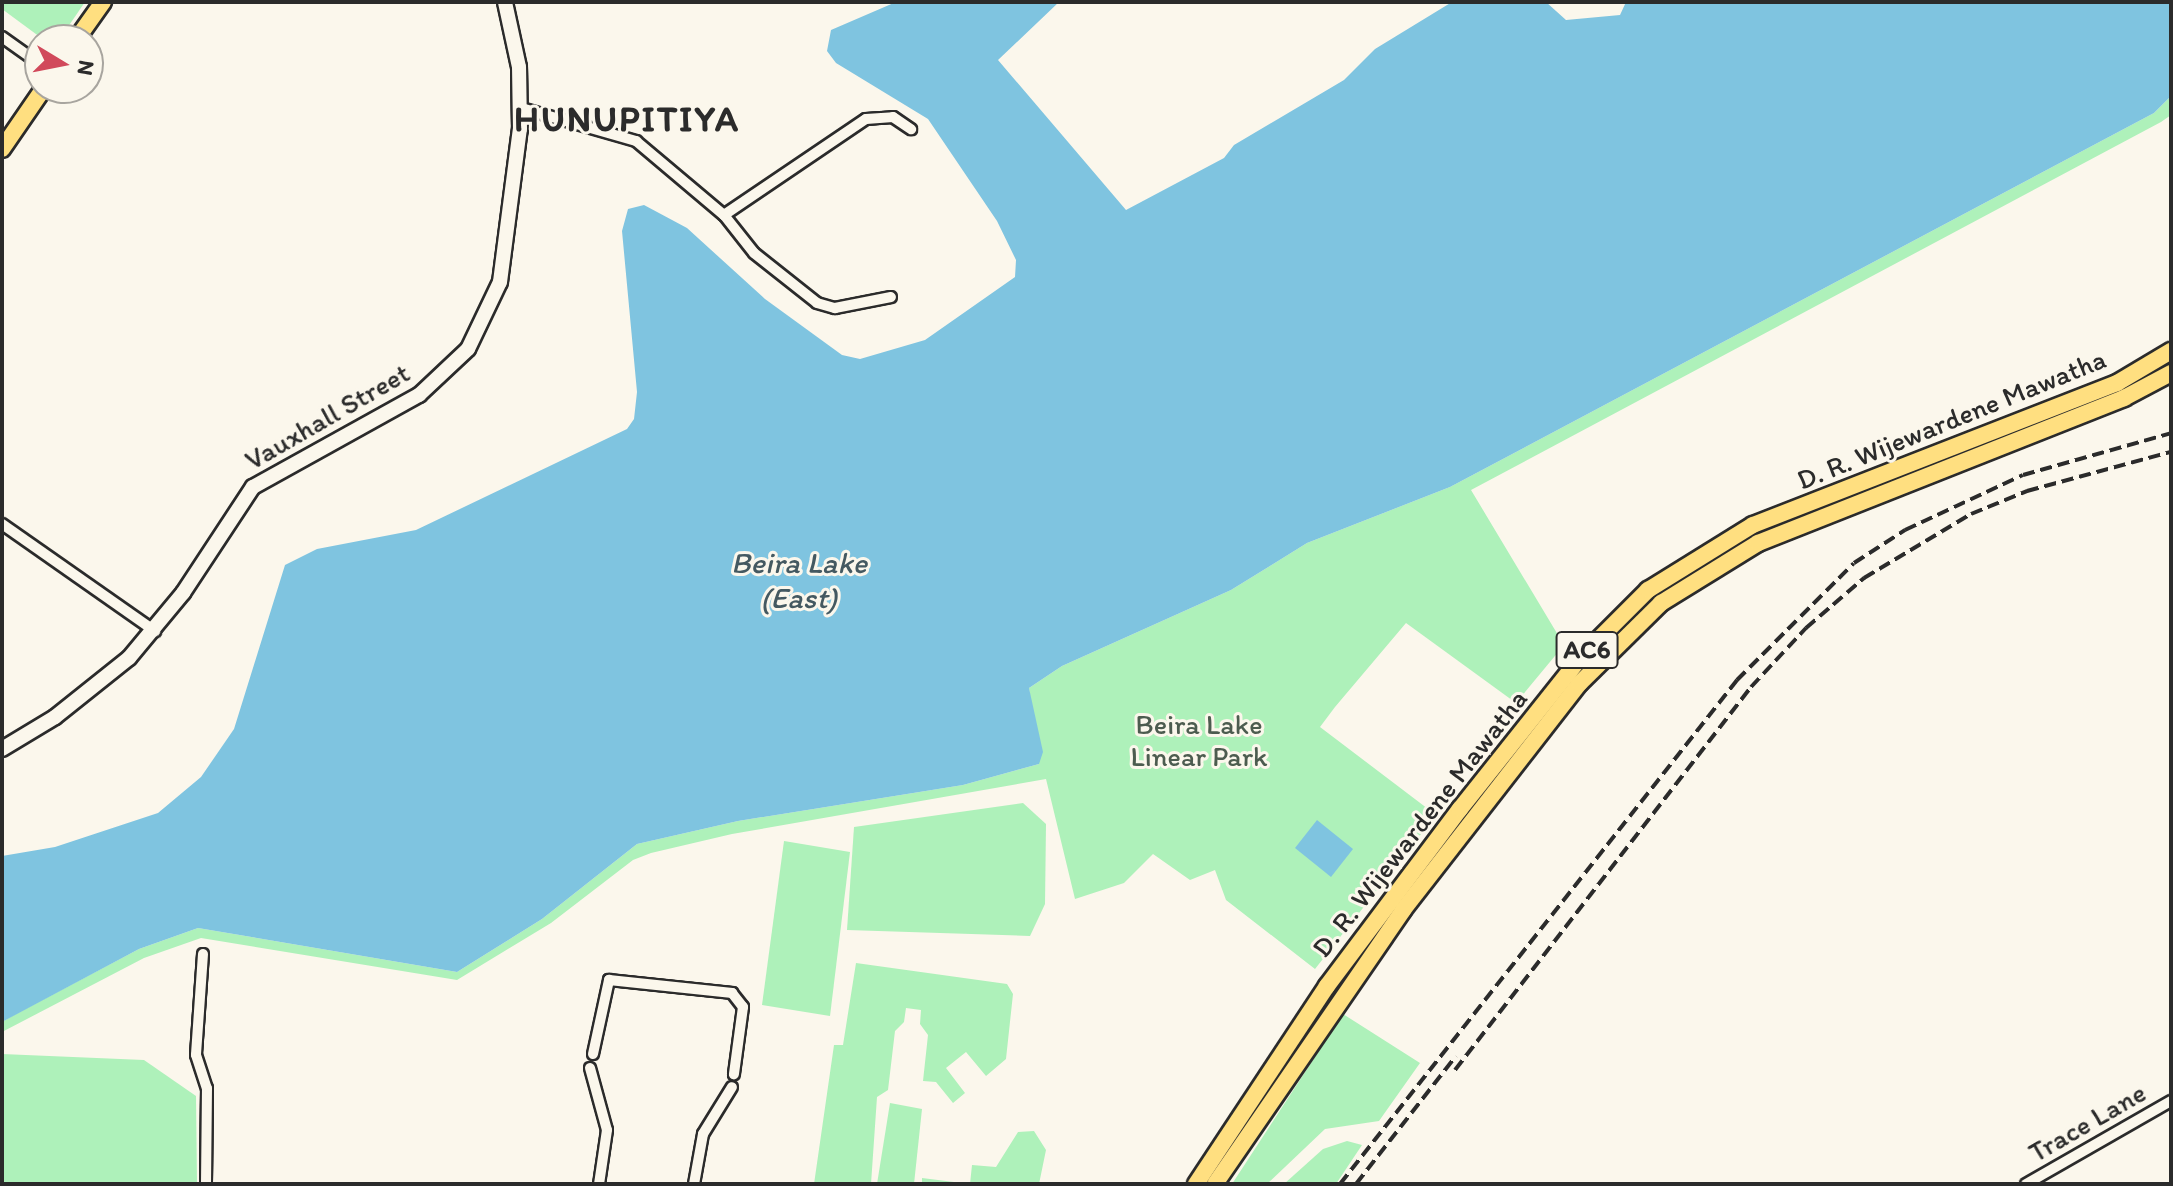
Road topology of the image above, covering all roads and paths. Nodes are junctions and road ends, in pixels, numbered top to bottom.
1 (103, 2) edge
2 (505, 2) edge
3 (87, 24) edge
4 (2, 37) edge
5 (24, 53) edge
6 (33, 104) edge
7 (521, 108) junction
8 (911, 129) dead end
9 (2, 149) edge
10 (724, 215) junction
11 (891, 297) dead end
12 (2171, 351) edge
13 (2171, 373) edge
14 (2, 524) edge
15 (155, 631) junction
16 (2, 749) edge
17 (203, 954) dead end
18 (1333, 991) junction
19 (593, 1054) dead end
20 (590, 1068) dead end
21 (734, 1074) dead end
22 (732, 1087) dead end
23 (2171, 1101) edge
24 (1208, 1180) edge
25 (206, 1184) edge
26 (597, 1184) edge
27 (610, 1184) edge
28 (694, 1184) edge
29 (2026, 1184) edge

1 - 3 main road
2 - 7 street, Vauxhall Street
4 - 5 street
6 - 9 main road
7 - 10 street
7 - 15 street, Vauxhall Street
8 - 10 street
10 - 11 street
12 - 18 main road, D. R. Wijewardene Mawatha / AC6
13 - 18 main road, D. R. Wijewardene Mawatha / AC6
14 - 15 street
15 - 16 street, Vauxhall Street
17 - 25 street
18 - 24 main road, D. R. Wijewardene Mawatha / AC6
19 - 21 street
20 - 26 street
22 - 28 street
23 - 29 street, Trace Lane
26 - 27 street

